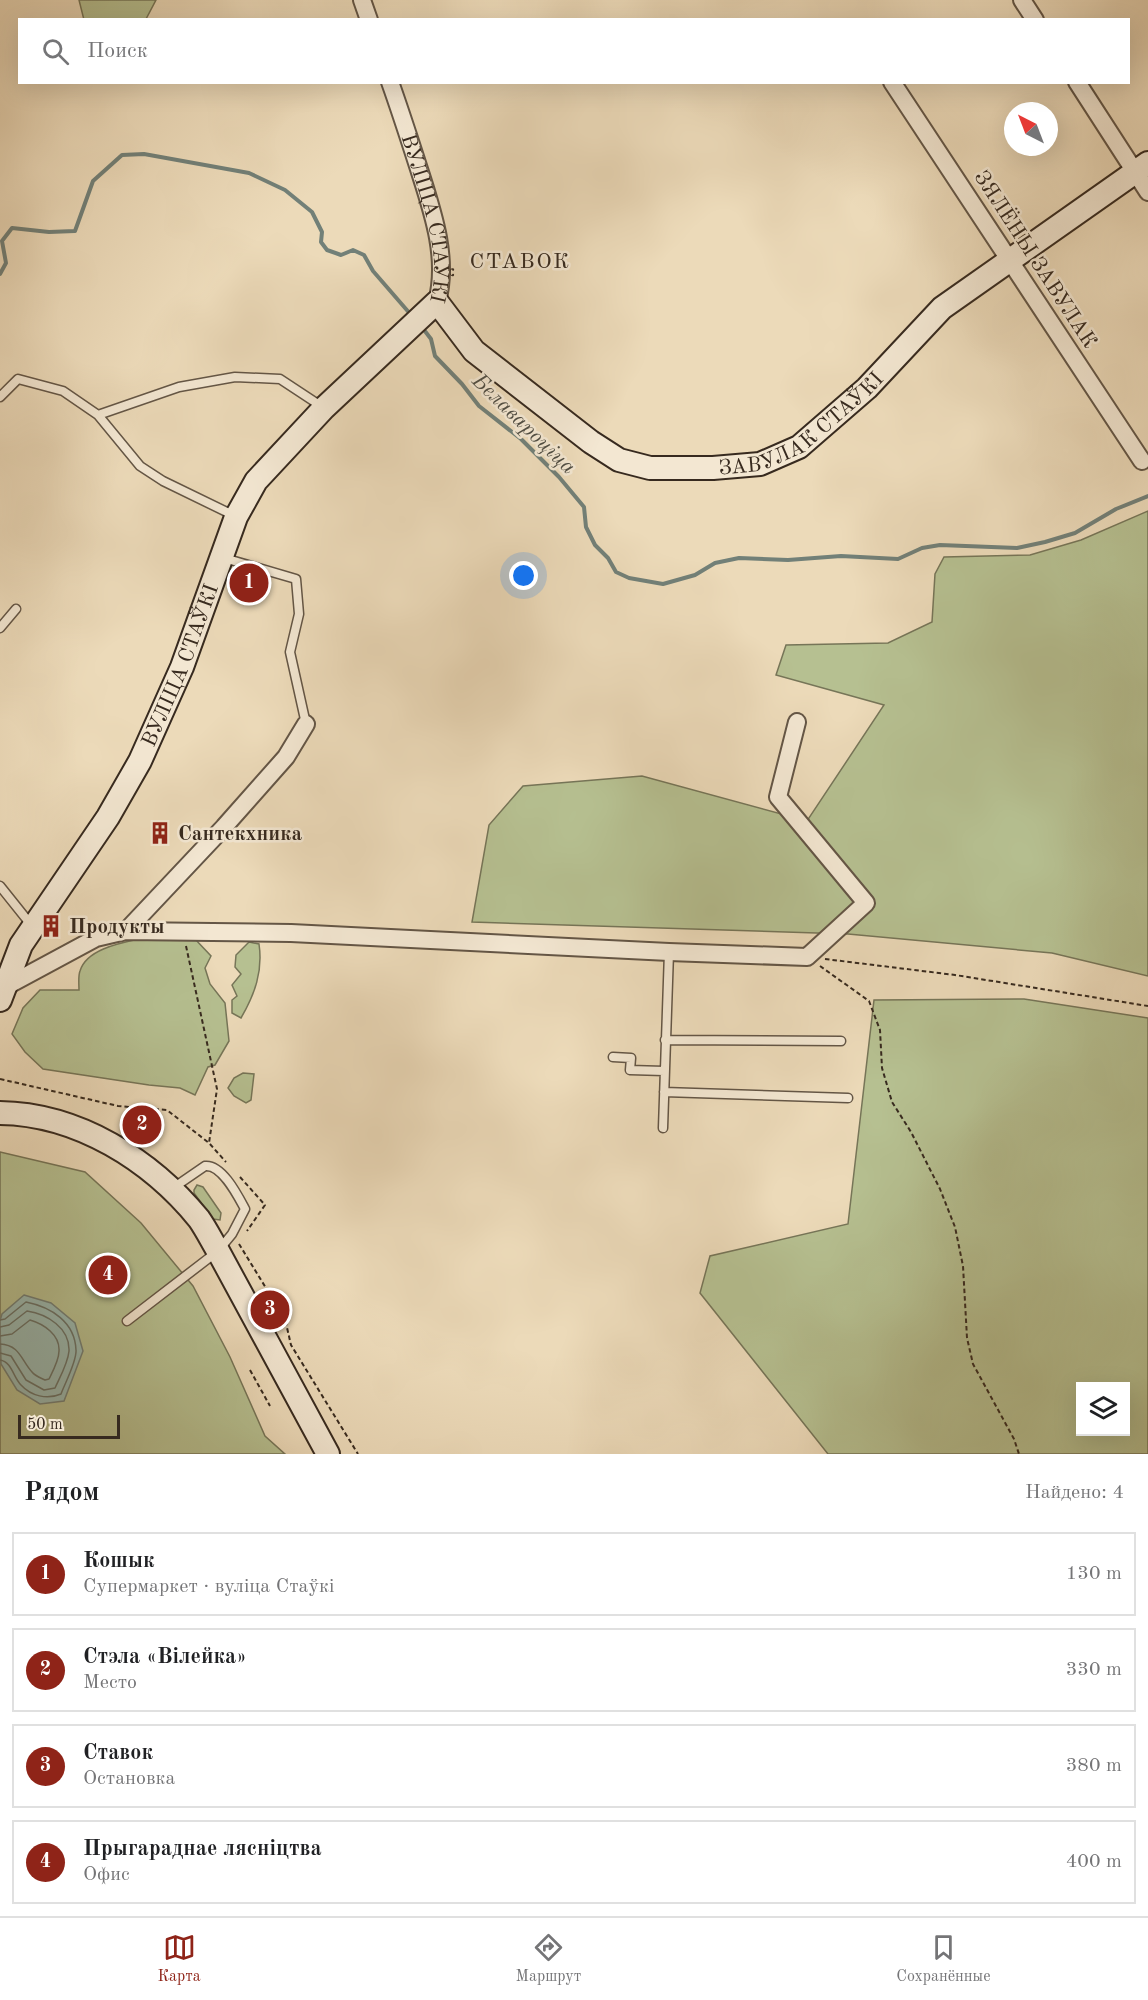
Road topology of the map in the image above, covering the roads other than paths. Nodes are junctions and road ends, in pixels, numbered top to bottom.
1 (362, 0) edge
2 (1022, 0) edge
3 (368, 18) edge
4 (1034, 18) edge
5 (391, 84) edge
6 (893, 84) edge
7 (1079, 84) edge
8 (1142, 167) edge
9 (1148, 192) edge
10 (1010, 260) junction
11 (433, 305) junction
12 (0, 397) edge
13 (324, 408) junction
14 (98, 416) junction
15 (1142, 461) dead end
16 (236, 517) junction
17 (221, 557) junction
18 (16, 609) dead end
19 (0, 628) edge
20 (797, 722) dead end
21 (306, 724) joint
22 (0, 886) edge
23 (32, 927) junction
24 (126, 931) junction
25 (669, 952) junction
26 (3, 993) edge
27 (665, 1040) junction
28 (841, 1041) dead end
29 (613, 1057) dead end
30 (664, 1071) junction
31 (664, 1092) junction
32 (848, 1098) dead end
33 (0, 1113) edge
34 (663, 1128) dead end
35 (171, 1189) junction
36 (218, 1251) junction
37 (127, 1322) dead end
38 (328, 1454) edge

1 - 3 street
2 - 4 street
5 - 11 street, ВУЛІЦА СТАЎКІ
6 - 10 street, ЗЯЛЁНЫ ЗАВУЛАК
7 - 8 street
8 - 9 street
8 - 10 street, ЗАВУЛАК СТАЎКІ
10 - 11 street, ЗАВУЛАК СТАЎКІ
10 - 15 street, ЗЯЛЁНЫ ЗАВУЛАК
11 - 13 street, ВУЛІЦА СТАЎКІ
12 - 14 lane
13 - 14 lane
13 - 16 street, ВУЛІЦА СТАЎКІ
14 - 16 lane
16 - 17 street, ВУЛІЦА СТАЎКІ
17 - 21 lane
17 - 23 street, ВУЛІЦА СТАЎКІ
18 - 19 lane
20 - 25 street, ВУЛІЦА СТАЎКІ
21 - 24 street
22 - 23 lane
23 - 26 street, ВУЛІЦА СТАЎКІ
24 - 25 street, ВУЛІЦА СТАЎКІ
24 - 26 street, ВУЛІЦА СТАЎКІ
25 - 27 lane
27 - 28 lane
27 - 30 lane
29 - 30 lane
30 - 31 lane
31 - 32 lane
31 - 34 lane
33 - 35 street
35 - 36 street
35 - 36 lane
36 - 37 lane
36 - 38 street

